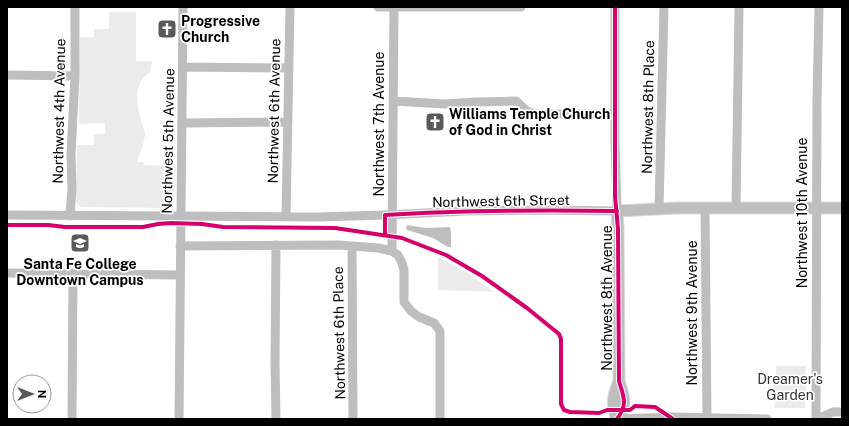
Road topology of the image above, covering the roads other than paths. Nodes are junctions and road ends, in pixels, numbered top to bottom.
1 (75, 7) edge
2 (183, 7) edge
3 (290, 7) edge
4 (378, 7) edge
5 (394, 7) edge
6 (500, 7) edge
7 (522, 7) edge
8 (615, 7) edge
9 (664, 7) edge
10 (739, 7) edge
11 (819, 7) edge
12 (183, 67) junction
13 (289, 68) junction
14 (7, 75) edge
15 (75, 76) junction
16 (393, 101) junction
17 (614, 114) junction
18 (183, 122) junction
19 (288, 122) junction
20 (659, 208) junction
21 (705, 208) junction
22 (736, 208) junction
23 (816, 208) junction
24 (842, 208) edge
25 (617, 211) junction
26 (392, 215) junction
27 (7, 216) edge
28 (70, 216) junction
29 (181, 216) junction
30 (286, 216) junction
31 (276, 245) junction
32 (180, 246) junction
33 (352, 246) junction
34 (392, 251) junction
35 (7, 273) edge
36 (73, 273) junction
37 (180, 275) junction
38 (842, 412) edge
39 (707, 418) edge
40 (72, 419) edge
41 (179, 419) edge
42 (276, 419) edge
43 (354, 419) edge
44 (440, 419) edge
45 (617, 419) edge
46 (621, 419) edge
47 (767, 419) edge
48 (816, 419) edge

1 - 15 street, Northwest 4th Avenue
2 - 12 street, Northwest 5th Avenue
3 - 13 street, Northwest 6th Avenue
4 - 5 street
5 - 6 street
5 - 16 street, Northwest 7th Avenue
6 - 7 street
8 - 17 street, Northwest 8th Avenue
9 - 20 street, Northwest 8th Place
10 - 22 street
11 - 23 street, Northwest 10th Avenue
12 - 13 street
12 - 18 street, Northwest 5th Avenue
13 - 19 street, Northwest 6th Avenue
14 - 15 street
15 - 28 street, Northwest 4th Avenue
16 - 17 street
16 - 26 street, Northwest 7th Avenue
17 - 25 street, Northwest 8th Avenue
18 - 19 street
18 - 29 street, Northwest 5th Avenue
19 - 30 street, Northwest 6th Avenue
20 - 21 main road, Northwest 6th Street
20 - 25 main road, Northwest 6th Street
21 - 22 main road, Northwest 6th Street
21 - 39 street, Northwest 9th Avenue
22 - 23 main road, Northwest 6th Street
23 - 24 main road, Northwest 6th Street
23 - 48 street, Northwest 10th Avenue
25 - 26 street, Northwest 6th Street
25 - 45 main road, Northwest 8th Avenue
26 - 30 street, Northwest 6th Street
26 - 34 street, Northwest 7th Avenue
27 - 28 street, Northwest 6th Street
28 - 29 street, Northwest 6th Street
29 - 30 street, Northwest 6th Street
29 - 32 street, Northwest 5th Avenue
31 - 32 street
31 - 33 street
31 - 42 street
32 - 37 street, Northwest 5th Avenue
33 - 34 street
33 - 43 street, Northwest 6th Place
34 - 44 street
35 - 36 street
36 - 37 street
36 - 40 street
37 - 41 street, Northwest 5th Avenue
38 - 48 street
39 - 46 street
39 - 47 street

